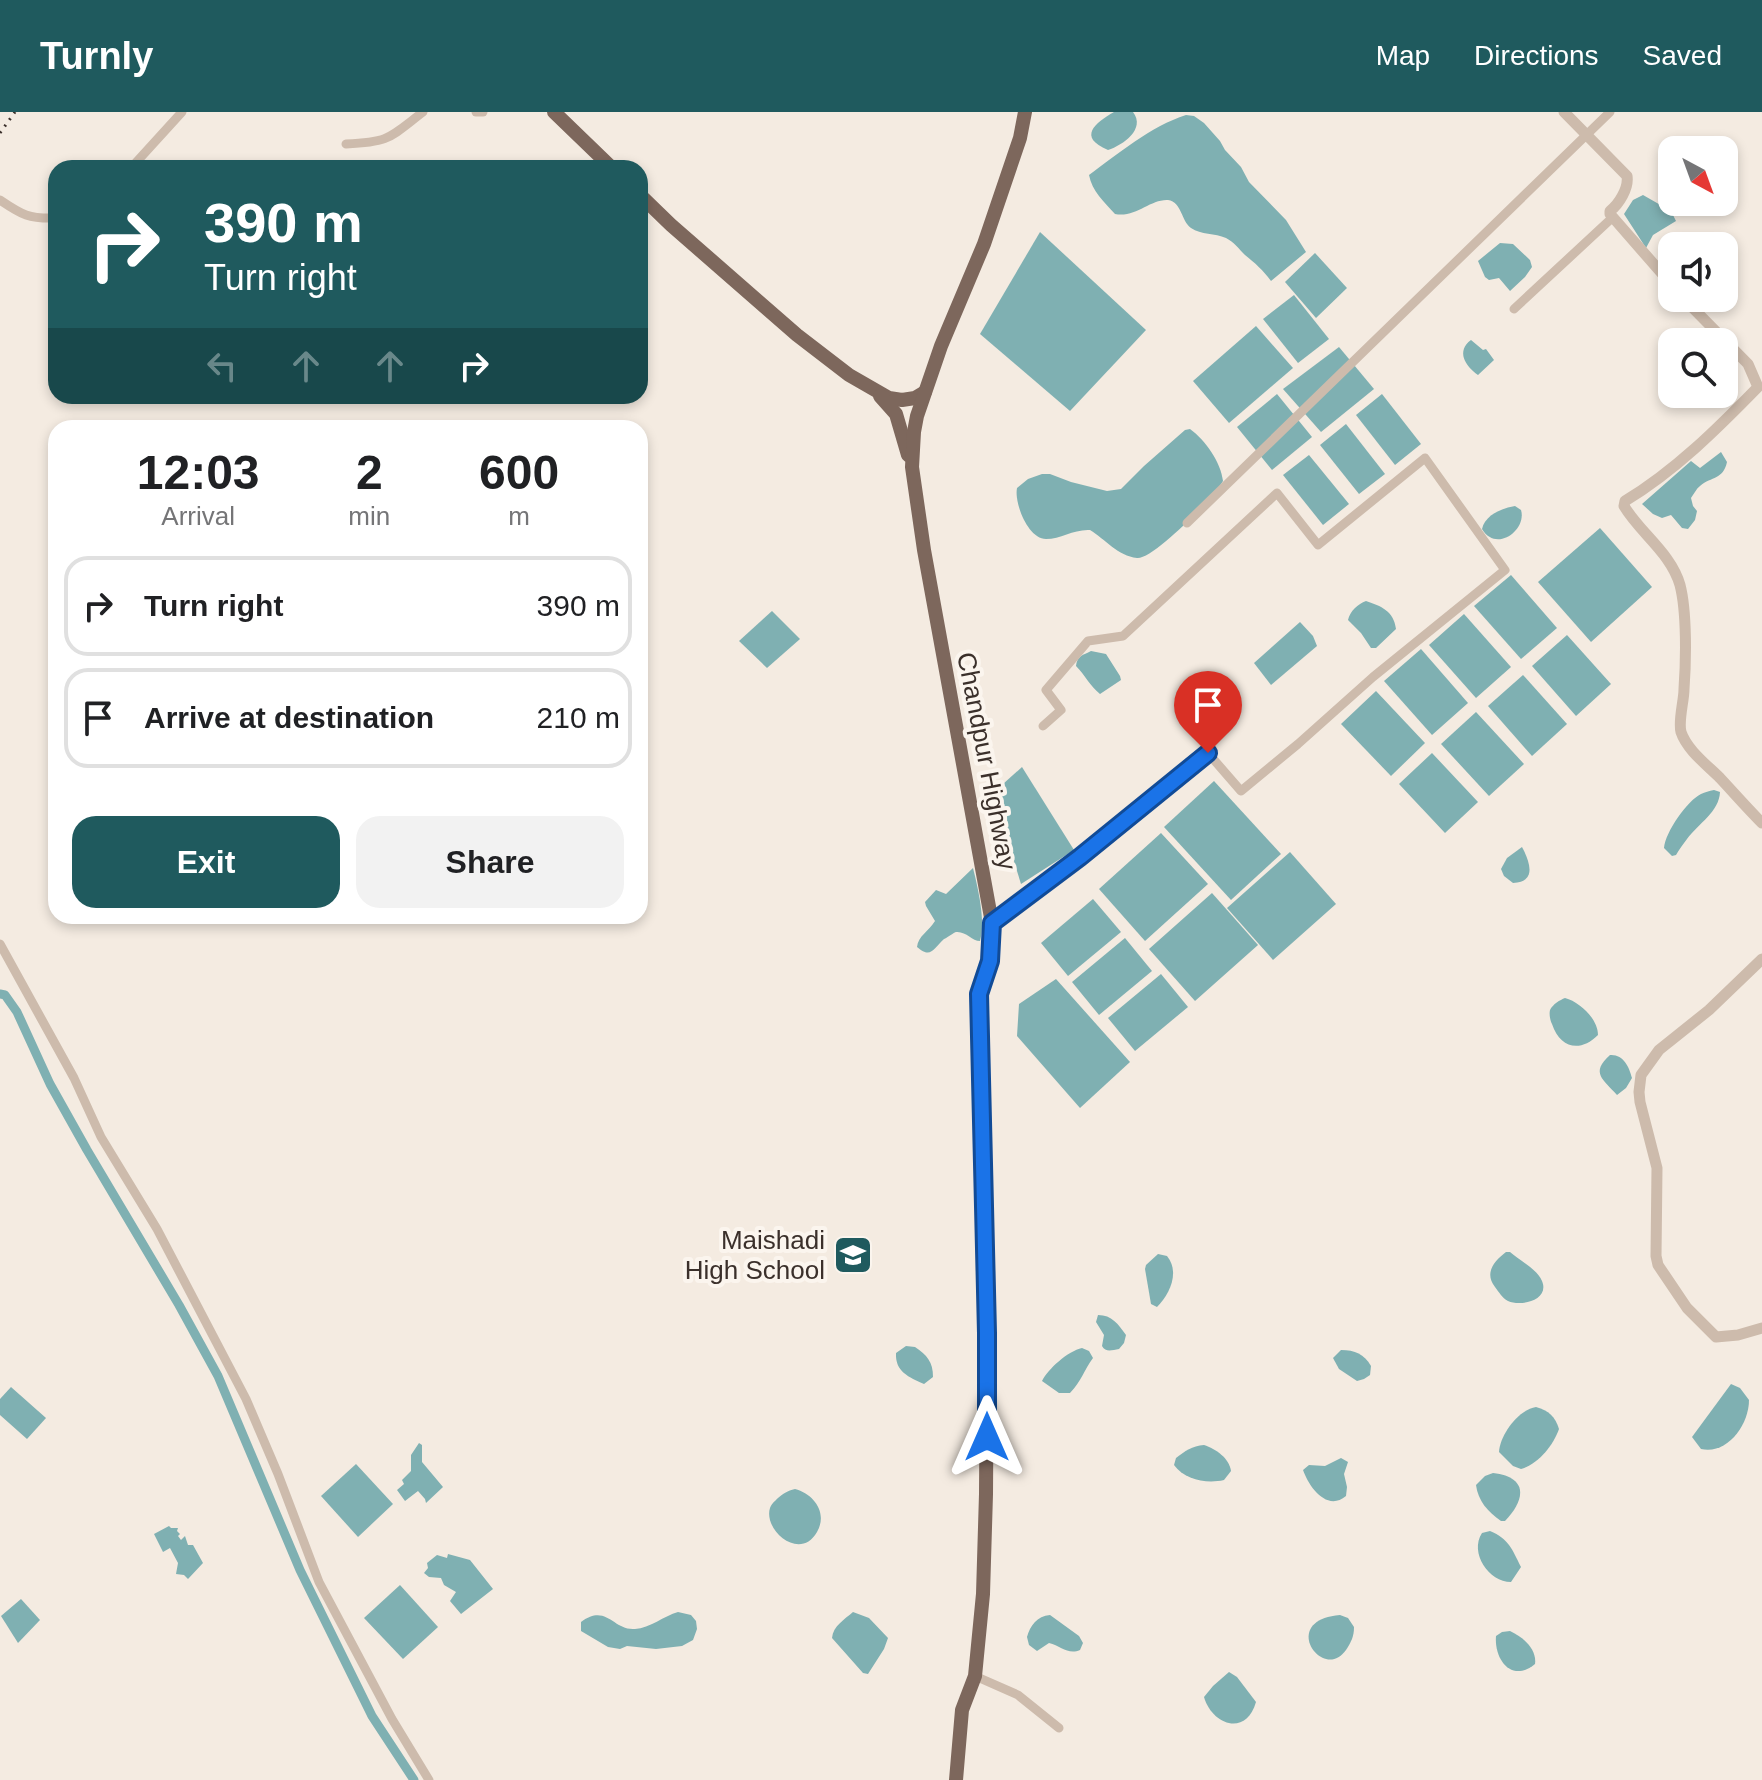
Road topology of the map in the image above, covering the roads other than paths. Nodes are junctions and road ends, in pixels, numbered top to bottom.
1 (182, 112) edge
2 (423, 112) edge
3 (476, 112) edge
4 (483, 112) edge
5 (554, 112) edge
6 (1025, 112) edge
7 (1564, 112) edge
8 (1610, 112) edge
9 (346, 144) dead end
10 (138, 160) edge
11 (604, 160) edge
12 (0, 200) edge
13 (648, 203) edge
14 (48, 218) edge
15 (1612, 218) junction
16 (1658, 269) edge
17 (1514, 309) dead end
18 (1697, 312) edge
19 (1760, 387) edge
20 (874, 390) junction
21 (925, 392) junction
22 (912, 467) junction
23 (1187, 523) dead end
24 (1043, 726) dead end
25 (1762, 823) edge
26 (992, 923) junction
27 (0, 944) edge
28 (1762, 959) edge
29 (1762, 1328) edge
30 (975, 1676) junction
31 (1059, 1728) dead end
32 (429, 1780) edge
33 (956, 1780) edge

1 - 10 street
2 - 9 street
3 - 4 street
5 - 11 main road
6 - 21 main road
7 - 15 street
8 - 23 street
12 - 14 street
13 - 20 main road
15 - 16 street
15 - 17 street
18 - 19 street
19 - 25 street
20 - 21 main road
20 - 22 main road
21 - 22 main road
22 - 26 main road, Chandpur Highway
24 - 26 street
26 - 30 main road, Chandpur Highway
27 - 32 street
28 - 29 street
30 - 31 street
30 - 33 main road, Chandpur Highway

